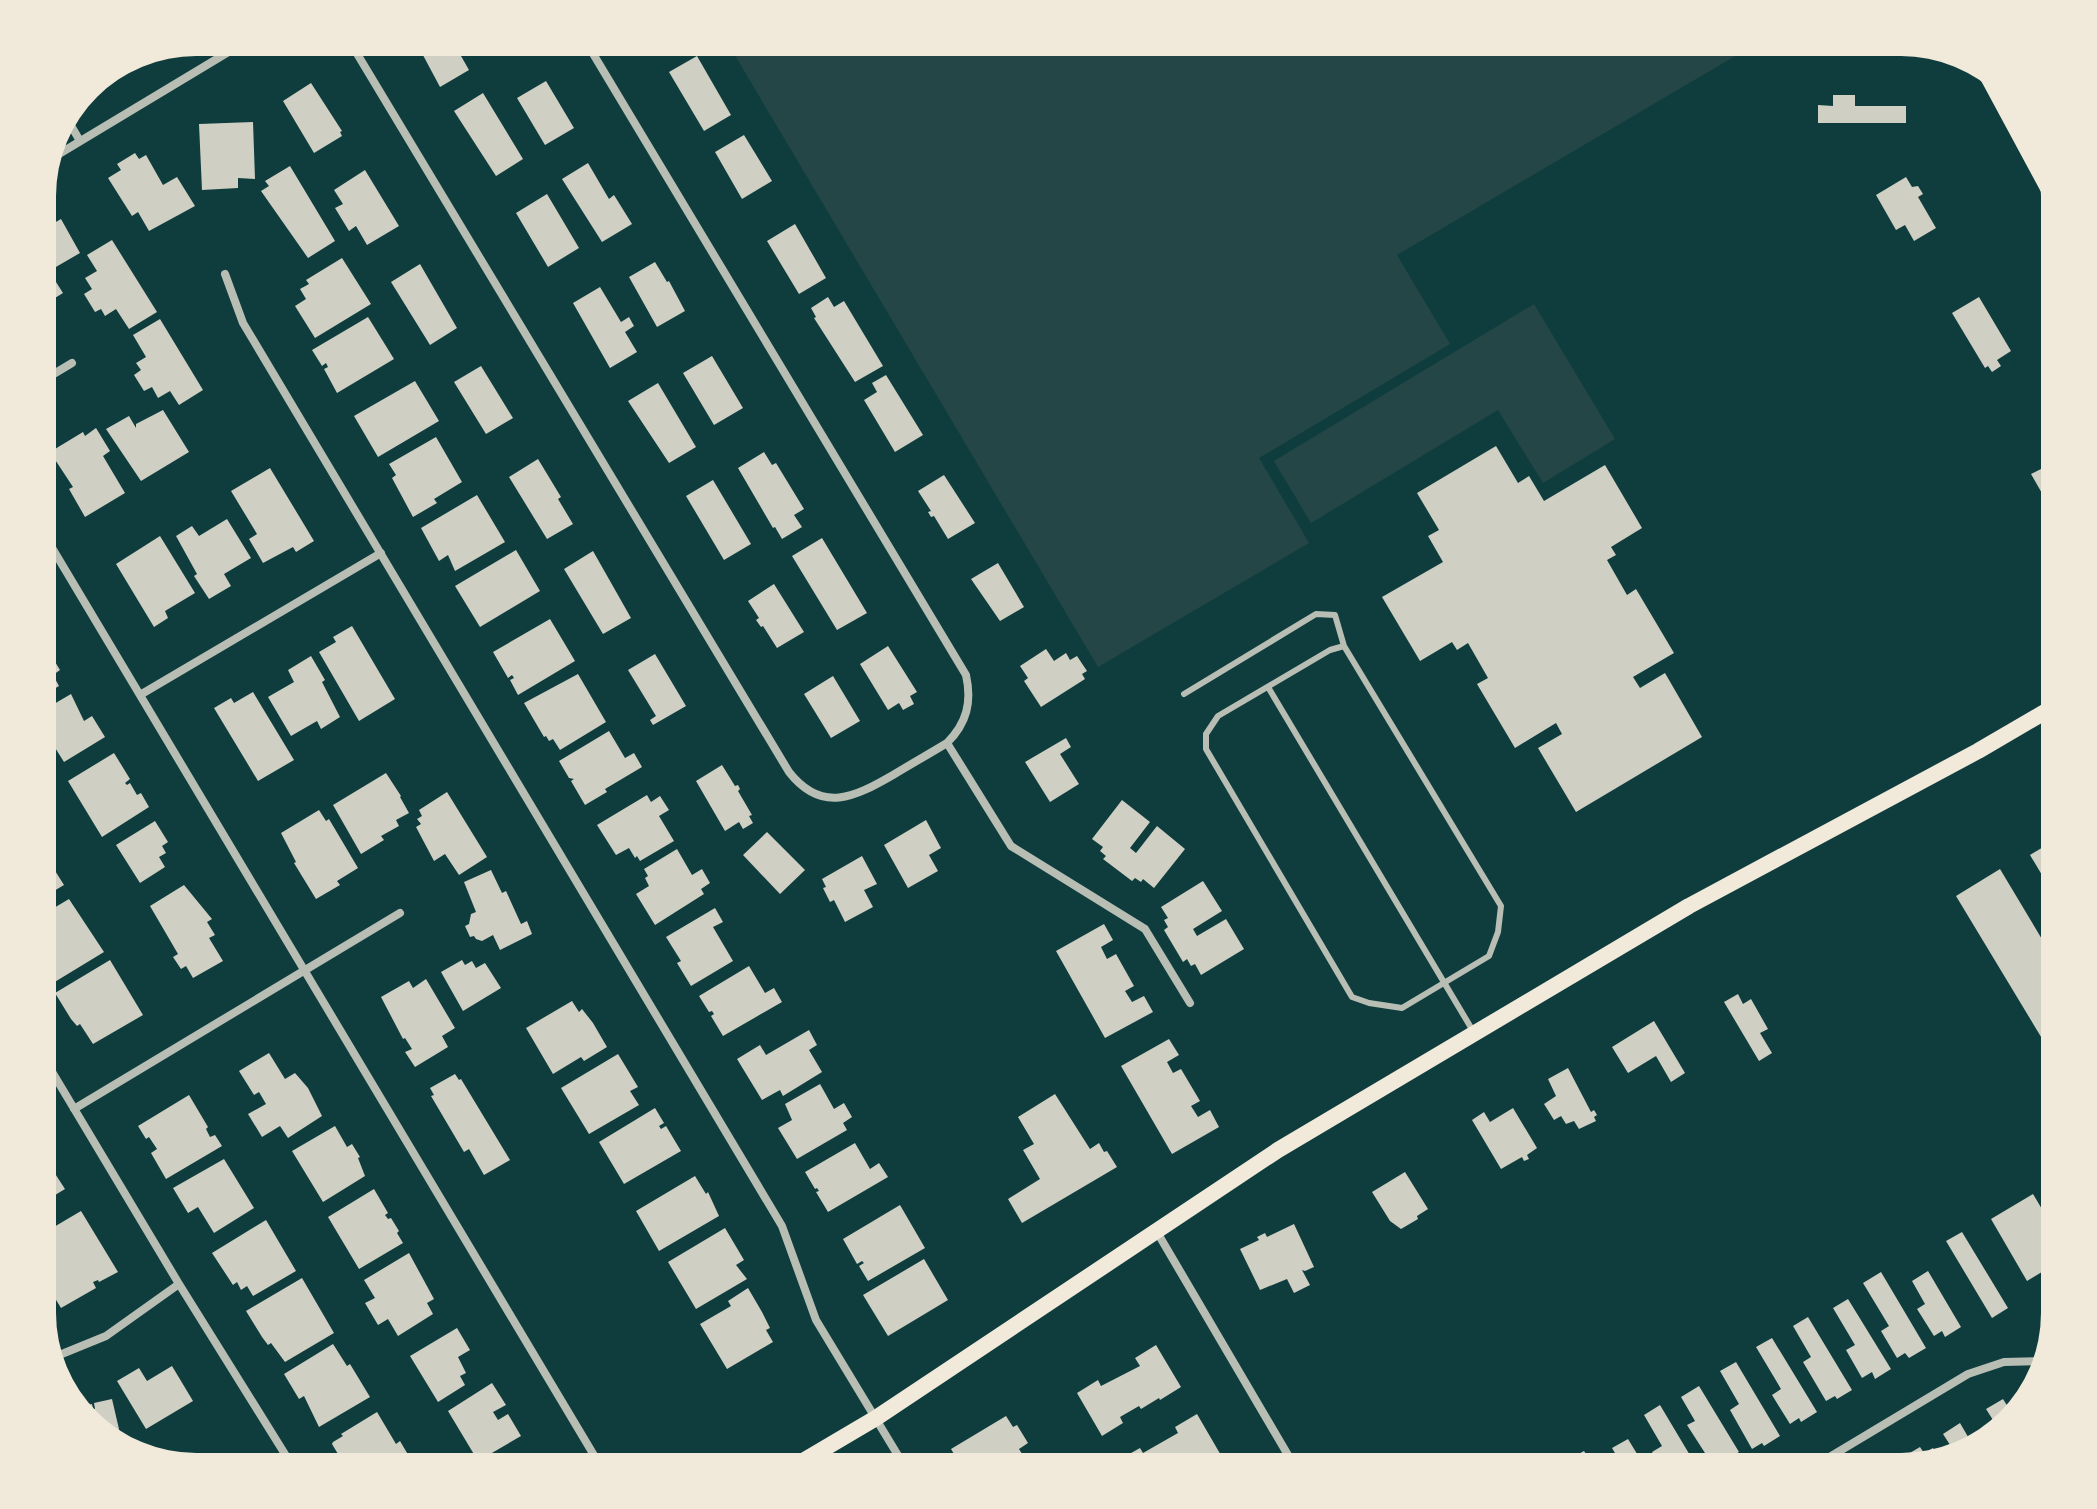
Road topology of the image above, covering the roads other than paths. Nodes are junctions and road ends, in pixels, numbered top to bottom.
1 (222, 56) edge
2 (358, 56) edge
3 (594, 56) edge
4 (2000, 97) edge
5 (73, 129) edge
6 (80, 141) junction
7 (64, 151) edge
8 (2038, 167) edge
9 (225, 274) dead end
10 (72, 363) dead end
11 (56, 373) edge
12 (381, 553) junction
13 (56, 554) edge
14 (1344, 646) junction
15 (1268, 687) junction
16 (1184, 694) dead end
17 (140, 695) junction
18 (2041, 714) edge
19 (947, 743) junction
20 (400, 913) dead end
21 (304, 970) junction
22 (1445, 983) junction
23 (1190, 1003) dead end
24 (1475, 1033) junction
25 (56, 1079) edge
26 (74, 1109) junction
27 (1157, 1232) junction
28 (179, 1284) junction
29 (63, 1354) edge
30 (2033, 1361) edge
31 (876, 1418) junction
32 (284, 1453) edge
33 (593, 1453) edge
34 (817, 1453) edge
35 (897, 1453) edge
36 (1287, 1453) edge
37 (1836, 1453) edge

1 - 6 street
2 - 19 street
3 - 19 street
4 - 8 main road
5 - 6 street
6 - 7 street
9 - 12 street
10 - 11 street
12 - 17 street
12 - 31 street
13 - 17 street
14 - 15 lane
14 - 16 lane
14 - 22 lane
15 - 22 lane
15 - 22 lane
17 - 21 street
18 - 24 main road
19 - 23 street
20 - 21 street
21 - 26 street
21 - 33 street
22 - 24 lane
24 - 27 main road
25 - 26 street
26 - 28 street
27 - 31 main road
27 - 36 street
28 - 29 street
28 - 32 street
30 - 37 street
31 - 34 main road
31 - 35 street

